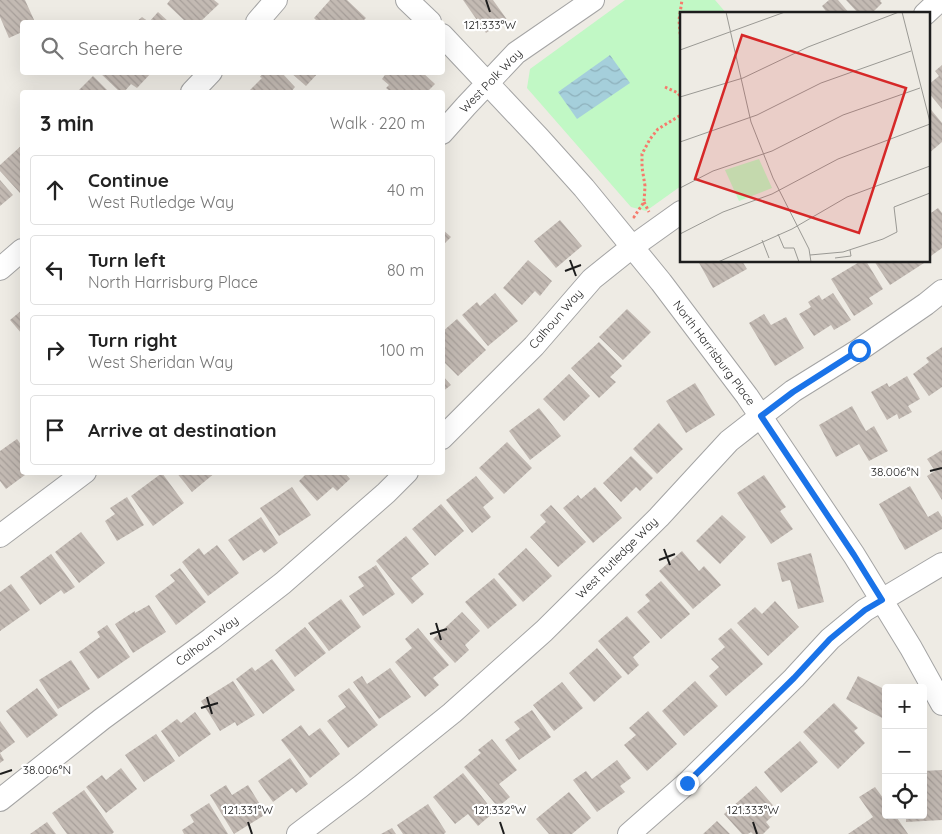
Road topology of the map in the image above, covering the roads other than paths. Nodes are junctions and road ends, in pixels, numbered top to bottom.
1 (276, 0) edge
2 (407, 0) edge
3 (593, 0) edge
4 (940, 0) edge
5 (927, 12) edge
6 (259, 20) edge
7 (428, 20) edge
8 (445, 38) edge
9 (208, 75) edge
10 (487, 82) junction
11 (194, 90) edge
12 (445, 130) edge
13 (680, 213) edge
14 (632, 247) junction
15 (20, 252) edge
16 (0, 269) edge
17 (942, 291) edge
18 (761, 416) junction
19 (445, 435) edge
20 (81, 475) edge
21 (404, 475) edge
22 (0, 536) edge
23 (942, 564) edge
24 (882, 600) junction
25 (942, 704) edge
26 (0, 800) edge
27 (298, 834) edge
28 (629, 834) edge

1 - 6 street
2 - 7 street
3 - 10 street, West Polk Way
4 - 5 street
8 - 10 street, North Harrisburg Place
9 - 11 street
10 - 12 street, West Polk Way
10 - 14 street, North Harrisburg Place
13 - 14 street, Calhoun Way
14 - 18 street, North Harrisburg Place
14 - 19 street, Calhoun Way
15 - 16 street
17 - 18 street, West Rutledge Way
18 - 24 street, North Harrisburg Place
18 - 27 street, West Rutledge Way
20 - 22 street
21 - 26 street, Calhoun Way
23 - 24 street
24 - 25 street, North Harrisburg Place
24 - 28 street

